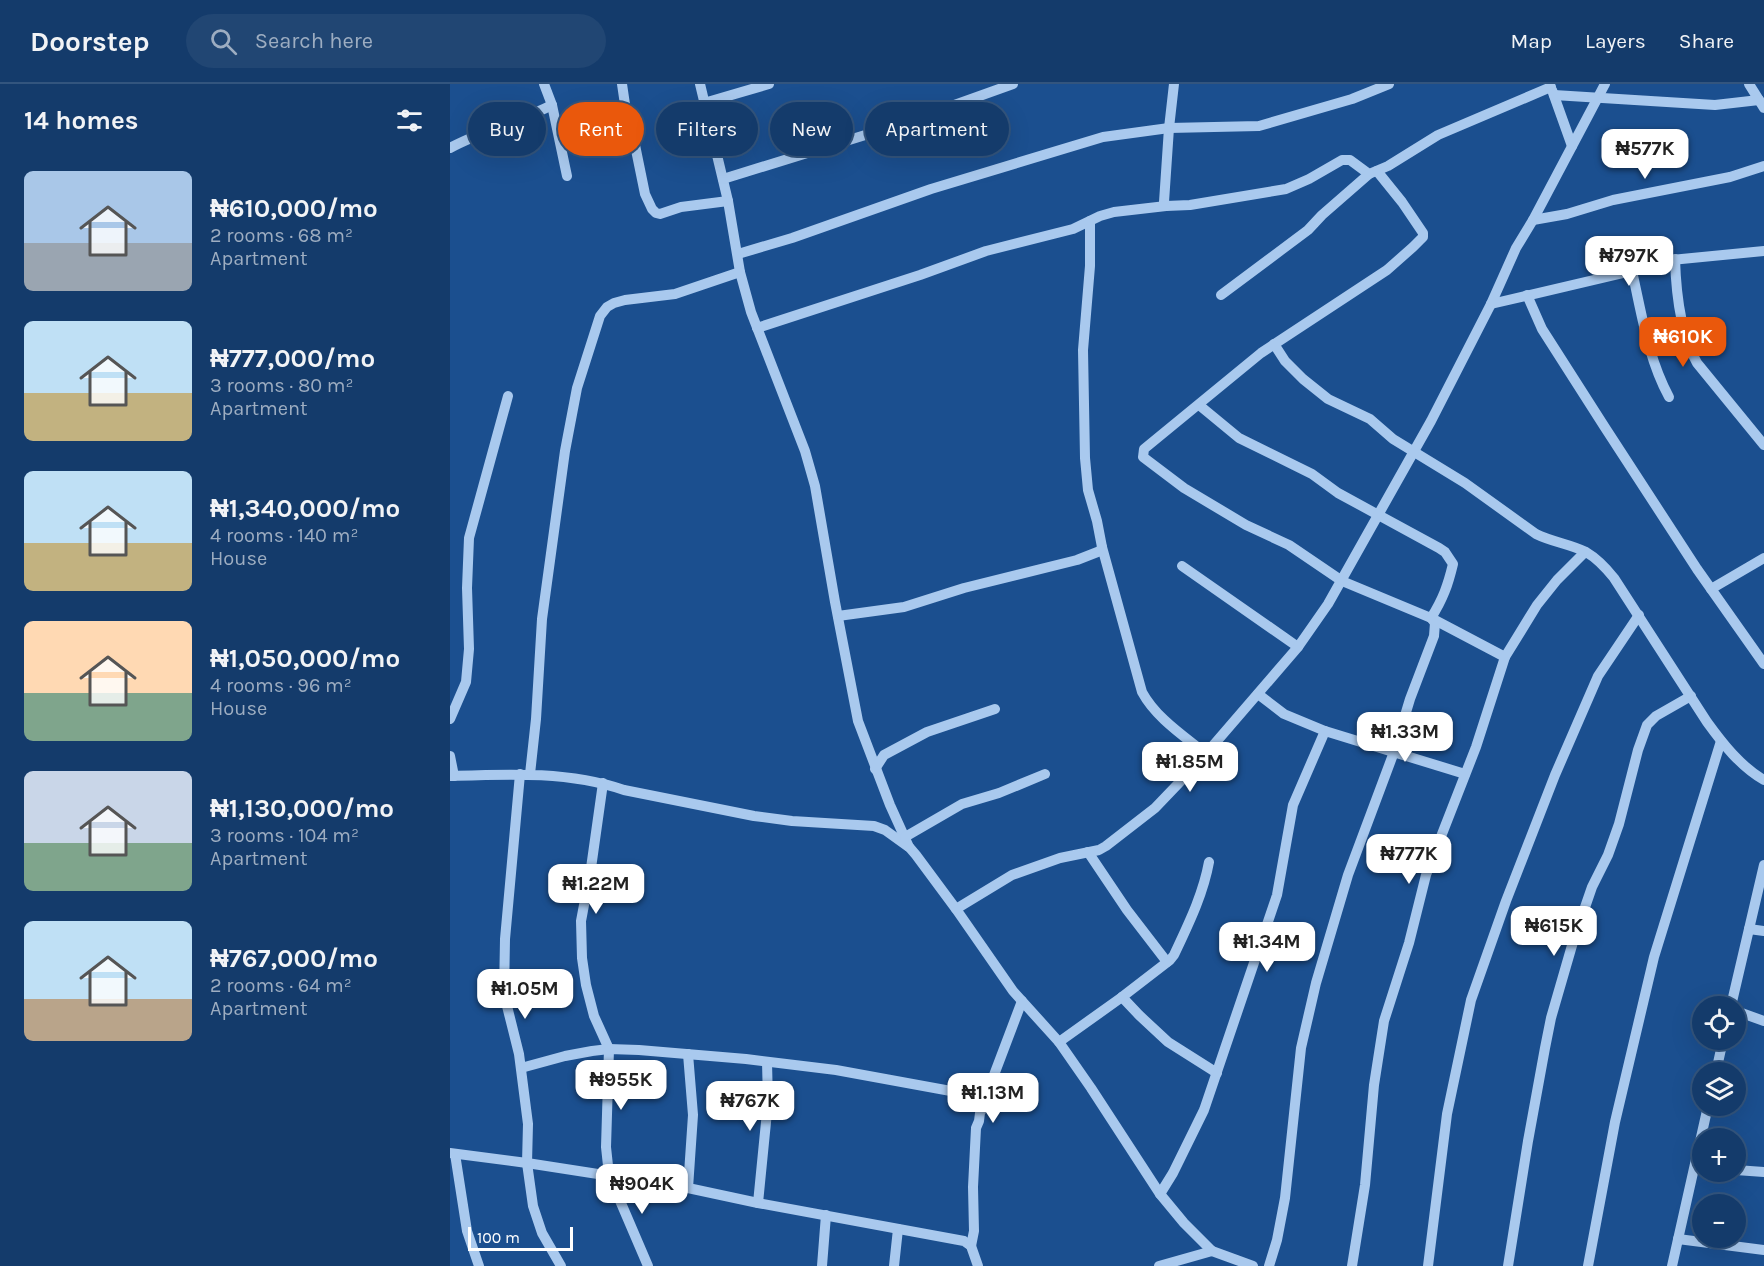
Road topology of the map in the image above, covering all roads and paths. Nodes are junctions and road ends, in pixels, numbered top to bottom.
1 (544, 84) edge
2 (622, 84) edge
3 (700, 84) edge
4 (769, 84) edge
5 (1013, 84) edge
6 (1174, 84) edge
7 (1389, 84) edge
8 (1605, 84) edge
9 (1749, 84) edge
10 (1551, 89) edge
11 (1597, 98) junction
12 (704, 102) edge
13 (707, 102) edge
14 (1761, 104) edge
15 (552, 105) junction
16 (1168, 128) junction
17 (1572, 146) junction
18 (450, 148) edge
19 (717, 156) edge
20 (1764, 166) edge
21 (1373, 172) junction
22 (567, 176) dead end
23 (723, 178) junction
24 (728, 201) junction
25 (1166, 206) junction
26 (1533, 220) junction
27 (1090, 221) junction
28 (1764, 251) edge
29 (738, 254) junction
30 (1675, 259) junction
31 (740, 272) junction
32 (1632, 272) junction
33 (1221, 295) dead end
34 (1527, 295) junction
35 (1491, 304) junction
36 (757, 328) junction
37 (1274, 344) junction
38 (508, 396) dead end
39 (1669, 397) dead end
40 (1199, 405) junction
41 (1764, 446) edge
42 (1414, 451) junction
43 (1378, 515) junction
44 (1102, 547) junction
45 (1585, 552) junction
46 (1764, 558) edge
47 (1182, 566) dead end
48 (1342, 581) junction
49 (1711, 589) junction
50 (1639, 615) junction
51 (838, 616) junction
52 (1431, 618) junction
53 (1298, 647) junction
54 (1760, 651) edge
55 (1505, 657) junction
56 (1764, 664) edge
57 (1258, 694) junction
58 (1691, 696) junction
59 (995, 709) dead end
60 (450, 719) edge
61 (1325, 730) junction
62 (1721, 741) junction
63 (1394, 752) junction
64 (1206, 754) junction
65 (450, 756) edge
66 (875, 769) junction
67 (525, 774) junction
68 (1045, 774) dead end
69 (1466, 774) junction
70 (452, 776) edge
71 (1764, 780) edge
72 (603, 783) junction
73 (905, 837) junction
74 (910, 848) junction
75 (1088, 852) junction
76 (1209, 862) dead end
77 (1764, 865) edge
78 (956, 909) junction
79 (1749, 929) junction
80 (1764, 931) edge
81 (1167, 962) junction
82 (1733, 996) edge
83 (1122, 997) junction
84 (1022, 1001) junction
85 (1746, 1015) edge
86 (1764, 1021) edge
87 (1059, 1042) junction
88 (609, 1048) junction
89 (688, 1054) junction
90 (766, 1062) junction
91 (521, 1068) junction
92 (1217, 1073) junction
93 (989, 1098) junction
94 (452, 1153) edge
95 (527, 1162) junction
96 (1746, 1171) edge
97 (1764, 1172) edge
98 (609, 1175) junction
99 (1694, 1182) edge
100 (688, 1188) junction
101 (1160, 1194) junction
102 (758, 1203) junction
103 (826, 1215) junction
104 (898, 1228) junction
105 (1678, 1239) junction
106 (971, 1246) junction
107 (1764, 1250) edge
108 (1212, 1251) junction
109 (478, 1266) edge
110 (561, 1266) edge
111 (648, 1266) edge
112 (822, 1266) edge
113 (894, 1266) edge
114 (978, 1266) edge
115 (1159, 1266) edge
116 (1253, 1266) edge
117 (1269, 1266) edge
118 (1352, 1266) edge
119 (1428, 1266) edge
120 (1508, 1266) edge
121 (1588, 1266) edge
122 (1672, 1266) edge

1 - 15 street
2 - 24 street
3 - 12 street
4 - 13 street
5 - 23 street
6 - 16 street
7 - 16 street
8 - 11 street
9 - 14 street
10 - 11 street
10 - 17 street
10 - 21 street
11 - 14 street
11 - 17 street
15 - 18 street
15 - 22 street
16 - 25 street
16 - 29 street
17 - 26 street
19 - 23 street
20 - 26 street
21 - 25 street
21 - 33 street
21 - 37 street
23 - 24 street
24 - 29 street
25 - 27 street
26 - 35 street
27 - 36 street
27 - 44 street
28 - 30 street
29 - 31 street
30 - 32 street
30 - 41 street
31 - 36 street
31 - 67 street
32 - 34 street
32 - 39 street
34 - 35 street
34 - 49 street
35 - 42 street
36 - 51 street
37 - 40 street
37 - 42 street
38 - 60 street
40 - 43 street
40 - 48 street
42 - 43 street
42 - 45 street
43 - 48 street
43 - 52 street
44 - 51 street
44 - 64 street
45 - 50 street
45 - 55 street
46 - 49 street
47 - 53 street
48 - 52 street
48 - 53 street
49 - 54 street
50 - 58 street
50 - 119 street
51 - 66 street
52 - 55 street
52 - 63 street
53 - 57 street
54 - 56 street
55 - 69 street
57 - 61 street
57 - 64 street
58 - 62 street
58 - 120 street
59 - 66 street
61 - 63 street
61 - 92 street
62 - 71 street
62 - 121 street
63 - 69 street
63 - 117 street
64 - 75 street
65 - 70 street
66 - 73 street
67 - 70 street
67 - 72 street
67 - 91 street
68 - 73 street
69 - 118 street
72 - 74 street
72 - 88 street
73 - 74 street
74 - 78 street
75 - 78 street
75 - 81 street
76 - 81 street
77 - 79 street
78 - 84 street
79 - 80 street
79 - 82 street
81 - 83 street
83 - 87 street
83 - 92 street
84 - 87 street
84 - 93 street
85 - 86 street
87 - 101 street
88 - 89 street
88 - 91 street
88 - 98 street
89 - 90 street
89 - 100 street
90 - 93 street
90 - 102 street
91 - 95 street
92 - 101 street
93 - 106 street
94 - 95 street
94 - 109 street
95 - 98 street
95 - 110 street
96 - 97 street
98 - 100 street
98 - 111 street
99 - 105 street
100 - 102 street
101 - 108 street
102 - 103 street
103 - 104 street
103 - 112 street
104 - 106 street
104 - 113 street
105 - 107 street
105 - 122 street
106 - 114 street
108 - 115 street
108 - 116 street

